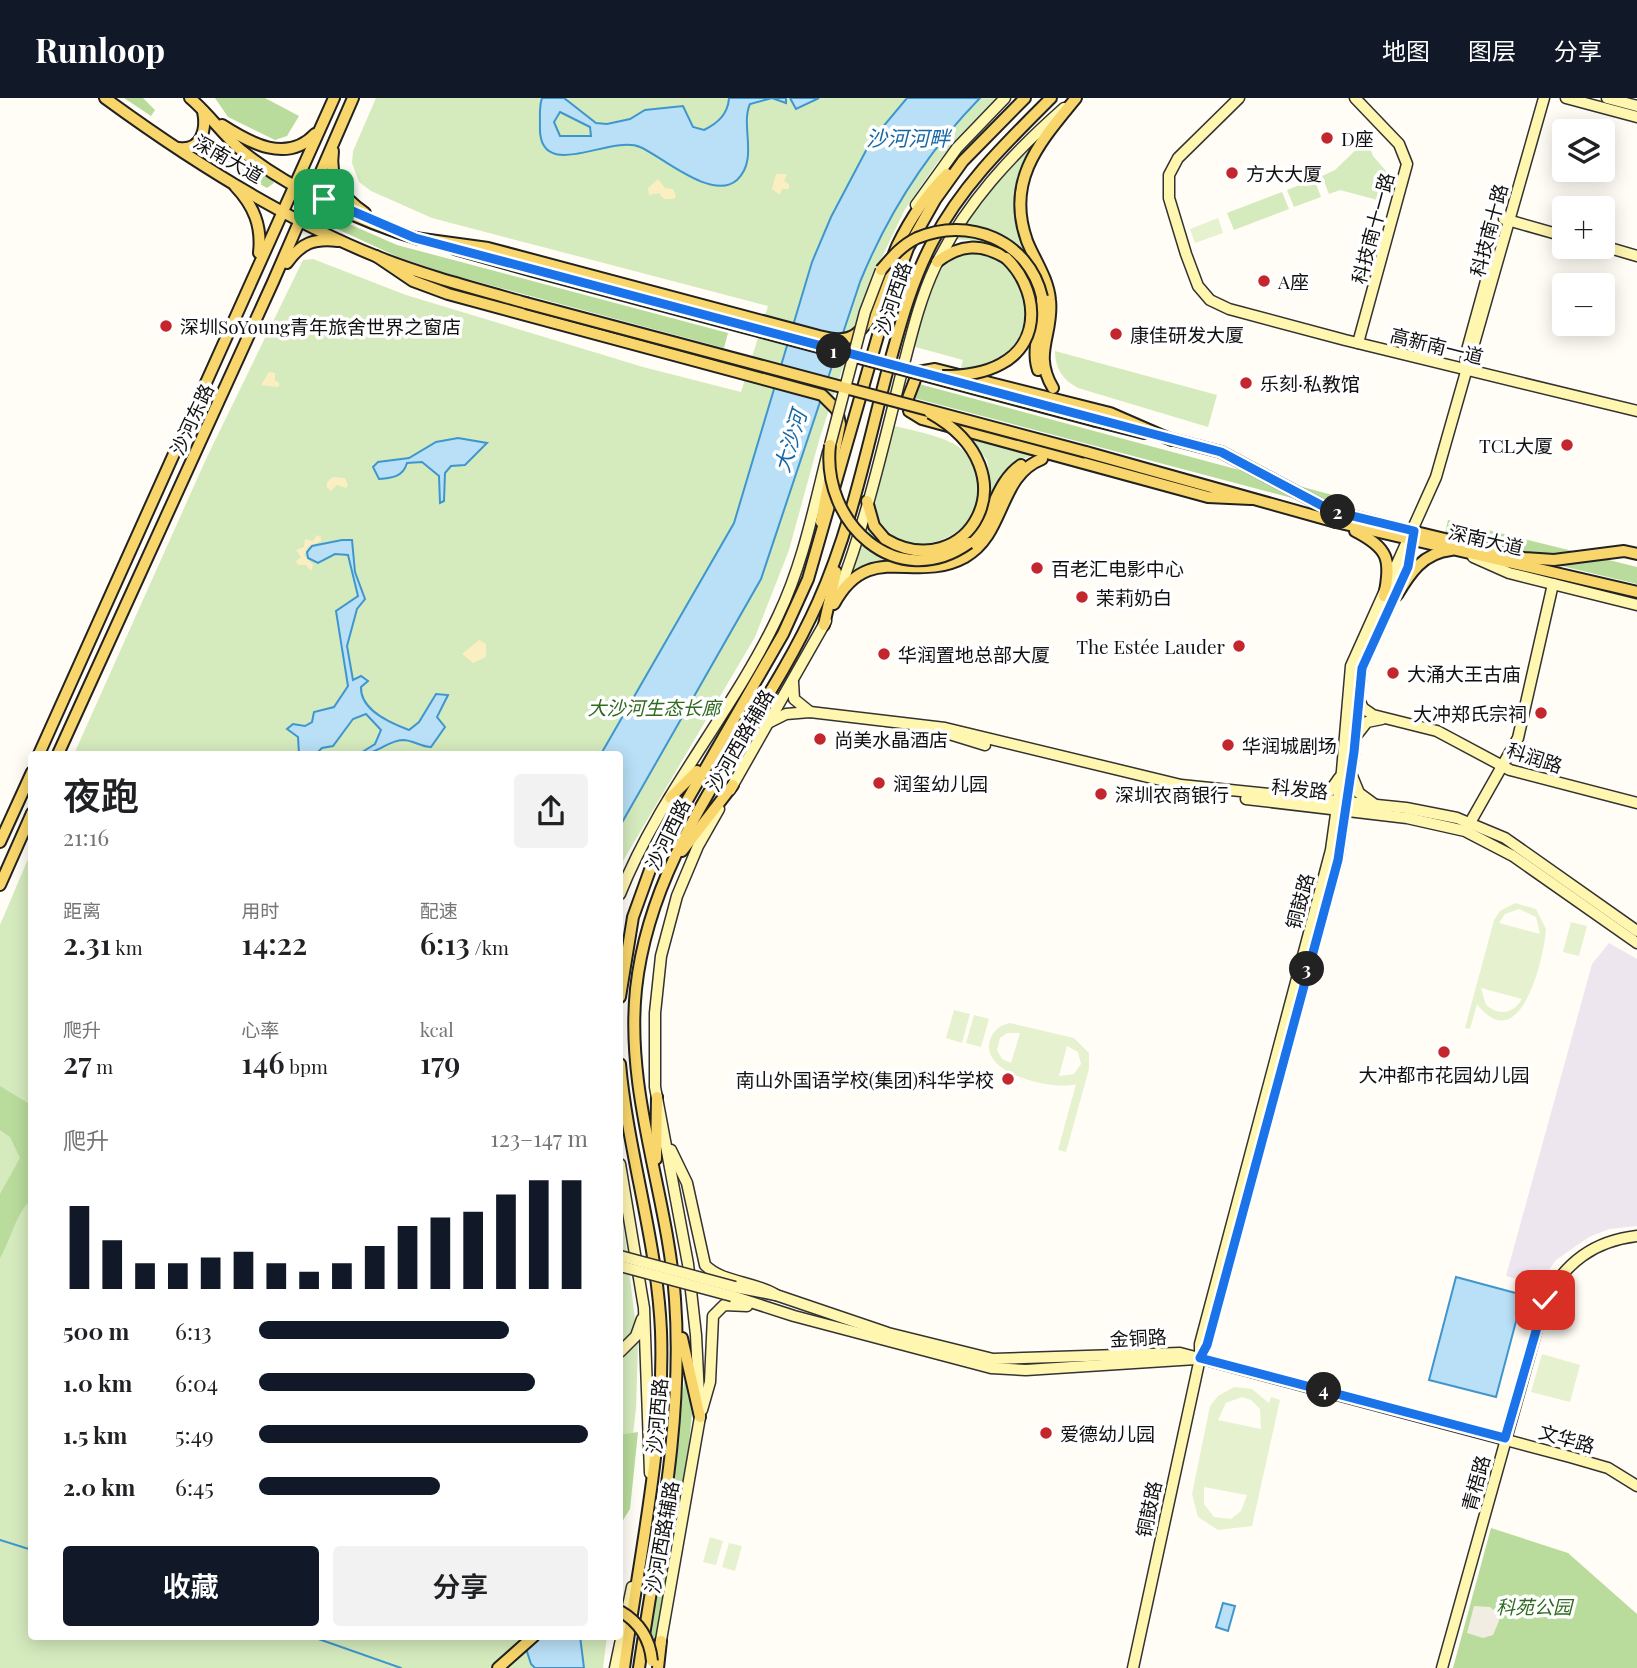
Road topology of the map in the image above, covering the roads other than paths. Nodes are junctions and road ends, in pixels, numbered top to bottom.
1 (104, 98) edge
2 (190, 98) edge
3 (334, 98) edge
4 (353, 98) edge
5 (1005, 98) edge
6 (1025, 98) edge
7 (1051, 98) edge
8 (1076, 98) edge
9 (1240, 98) edge
10 (1355, 98) edge
11 (1537, 98) edge
12 (1544, 98) edge
13 (1566, 98) edge
14 (1607, 98) edge
15 (1637, 106) edge
16 (202, 109) junction
17 (1637, 117) edge
18 (210, 118) junction
19 (319, 129) junction
20 (338, 133) junction
21 (176, 147) junction
22 (963, 162) junction
23 (230, 180) junction
24 (294, 183) junction
25 (312, 193) junction
26 (283, 209) junction
27 (300, 219) junction
28 (1506, 220) junction
29 (388, 228) junction
30 (1552, 233) edge
31 (415, 238) junction
32 (344, 241) junction
33 (1615, 250) edge
34 (376, 256) junction
35 (1637, 256) edge
36 (937, 262) junction
37 (256, 270) junction
38 (881, 270) junction
39 (273, 282) junction
40 (1358, 343) junction
41 (1465, 371) junction
42 (912, 372) junction
43 (1053, 388) junction
44 (901, 401) junction
45 (1070, 401) junction
46 (1637, 411) edge
47 (1172, 440) junction
48 (830, 445) junction
49 (1042, 459) junction
50 (1068, 459) junction
51 (1116, 473) junction
52 (1182, 480) junction
53 (1251, 499) junction
54 (867, 501) junction
55 (1336, 522) junction
56 (844, 531) junction
57 (1412, 536) junction
58 (1460, 551) junction
59 (1637, 552) edge
60 (815, 561) junction
61 (1553, 584) junction
62 (1637, 592) edge
63 (1396, 595) junction
64 (1384, 596) junction
65 (834, 604) junction
66 (1637, 605) edge
67 (824, 625) junction
68 (793, 681) junction
69 (1357, 696) junction
70 (810, 712) junction
71 (1387, 718) junction
72 (769, 722) junction
73 (1356, 737) junction
74 (40, 751) edge
75 (59, 751) edge
76 (709, 760) junction
77 (1503, 767) junction
78 (1347, 772) junction
79 (28, 781) edge
80 (733, 785) junction
81 (670, 798) junction
82 (1310, 803) junction
83 (1637, 803) edge
84 (1343, 806) junction
85 (1377, 810) junction
86 (1471, 821) junction
87 (28, 822) edge
88 (1338, 840) junction
89 (0, 842) edge
90 (666, 873) junction
91 (0, 886) edge
92 (623, 888) edge
93 (1637, 931) edge
94 (1637, 943) edge
95 (623, 977) edge
96 (623, 1086) edge
97 (657, 1097) junction
98 (623, 1110) edge
99 (629, 1129) junction
100 (666, 1140) junction
101 (656, 1179) junction
102 (623, 1182) edge
103 (1637, 1236) edge
104 (623, 1257) edge
105 (623, 1267) edge
106 (733, 1292) junction
107 (776, 1295) junction
108 (644, 1308) junction
109 (676, 1310) junction
110 (772, 1310) junction
111 (623, 1349) edge
112 (1200, 1358) junction
113 (699, 1417) junction
114 (1505, 1438) junction
115 (650, 1479) junction
116 (1637, 1486) edge
117 (637, 1570) junction
118 (623, 1614) edge
119 (623, 1620) edge
120 (530, 1640) edge
121 (620, 1640) edge
122 (661, 1641) joint
123 (654, 1666) edge
124 (498, 1668) edge
125 (615, 1668) edge
126 (624, 1668) edge
127 (639, 1668) edge
128 (1133, 1668) edge
129 (1442, 1668) edge

1 - 21 main road, 深南大道
2 - 16 main road, 深南大道
3 - 19 main road, 沙河东路
4 - 20 main road, 沙河东路
5 - 38 main road, 沙河西路辅路, bridge
6 - 22 main road, 沙河西路
7 - 56 main road, 沙河西路
8 - 36 main road, 沙河西路辅路
8 - 43 main road
9 - 40 main road, 高新南一道
10 - 40 main road, 科技南十一路
11 - 28 main road, 科技南十路
12 - 28 main road, 科技南十路
13 - 17 main road
14 - 15 main road
16 - 18 main road, 深南大道
16 - 21 main road
18 - 19 main road
18 - 24 main road, 深南大道
19 - 24 main road, 沙河东路
20 - 25 main road, 沙河东路
20 - 29 main road
21 - 23 main road, 深南大道
22 - 31 main road
22 - 60 main road, 沙河西路
23 - 26 main road, 深南大道
23 - 37 main road
24 - 25 main road, 深南大道
24 - 26 main road, 沙河东路
25 - 27 main road, 沙河东路
25 - 29 main road, 深南大道
26 - 27 main road, 深南大道
26 - 37 main road, 沙河东路
27 - 32 main road, 深南大道
27 - 39 main road, 沙河东路
28 - 30 main road
28 - 41 main road, 科技南十路
29 - 31 main road, 深南大道
31 - 42 main road, 深南大道, bridge
32 - 34 main road, 深南大道
32 - 39 main road
33 - 35 main road
34 - 44 main road, 深南大道, bridge
34 - 60 main road
36 - 42 main road, bridge
36 - 54 main road, 沙河西路辅路
37 - 74 main road, 沙河东路
38 - 43 main road, bridge
38 - 48 main road, 沙河西路辅路, bridge
39 - 75 main road, 沙河东路
40 - 41 main road, 高新南一道
41 - 46 main road, 高新南一道
41 - 57 main road, 科技南十路
42 - 47 main road, 深南大道, bridge
43 - 45 main road
44 - 52 main road, 深南大道, bridge
44 - 54 main road, bridge
45 - 47 main road
45 - 50 main road
47 - 57 main road, 深南大道
48 - 49 main road, bridge
48 - 81 main road, 沙河西路辅路, bridge
49 - 50 main road
49 - 65 main road
50 - 51 main road
51 - 52 main road
51 - 53 main road
52 - 53 main road, 深南大道
53 - 55 main road, 深南大道
54 - 65 main road, 沙河西路辅路
55 - 57 main road, 深南大道
55 - 64 main road
56 - 67 main road
56 - 90 main road, 沙河西路
57 - 58 main road, 深南大道
57 - 59 main road, 深南大道
57 - 63 main road, 铜鼓路
57 - 64 main road, 铜鼓路
58 - 61 main road
58 - 62 main road, 深南大道
58 - 63 main road
60 - 76 main road, 沙河西路
61 - 66 main road
61 - 77 main road
63 - 69 main road, 铜鼓路
64 - 78 main road, 铜鼓路
65 - 67 main road, 沙河西路辅路
67 - 68 main road, 沙河西路辅路
68 - 70 main road
68 - 72 main road, 沙河西路辅路
69 - 71 main road, 科润路
69 - 73 main road, 铜鼓路
70 - 72 main road, 科发路
70 - 82 main road, 科发路
71 - 73 main road
71 - 77 main road, 科润路
72 - 80 main road, 沙河西路辅路
73 - 78 main road, 铜鼓路
76 - 81 main road
76 - 95 main road, 沙河西路
77 - 83 main road, 科润路
77 - 86 main road
78 - 82 main road
78 - 84 main road, 铜鼓路
78 - 85 main road
79 - 89 main road
80 - 90 main road
80 - 97 main road, 沙河西路辅路
81 - 92 main road, 沙河西路辅路
82 - 84 main road, 科发路
82 - 88 main road
84 - 85 main road, 科发路
84 - 88 main road, 铜鼓路
85 - 86 main road, 科发路
85 - 88 main road
85 - 94 main road, 科发路
86 - 93 main road, 科发路
87 - 91 main road
88 - 112 main road, 铜鼓路
90 - 101 main road, 沙河西路
96 - 99 main road, 沙河西路
97 - 100 main road, 沙河西路辅路
97 - 101 main road
98 - 99 main road
99 - 115 main road, 沙河西路
100 - 107 main road
100 - 113 main road, 沙河西路辅路
101 - 109 main road, 沙河西路
102 - 108 main road, 沙河西路辅路
103 - 114 main road, 青梧路
104 - 106 main road, bridge
105 - 106 main road, bridge
106 - 107 main road
106 - 110 main road
107 - 112 main road, 金铜路
108 - 111 main road
108 - 115 main road, 沙河西路辅路
109 - 113 main road
109 - 127 main road, 沙河西路
110 - 112 main road, 金铜路
110 - 113 main road
112 - 114 main road, 文华路
112 - 128 main road, 铜鼓路
113 - 122 main road, 沙河西路辅路
114 - 116 main road, 文华路
114 - 129 main road, 青梧路
115 - 117 main road, 沙河西路
117 - 119 main road, 沙河西路辅路
117 - 126 main road, 沙河西路
118 - 123 main road, bridge
120 - 124 main road
121 - 125 main road, 沙河西路辅路
122 - 123 main road

